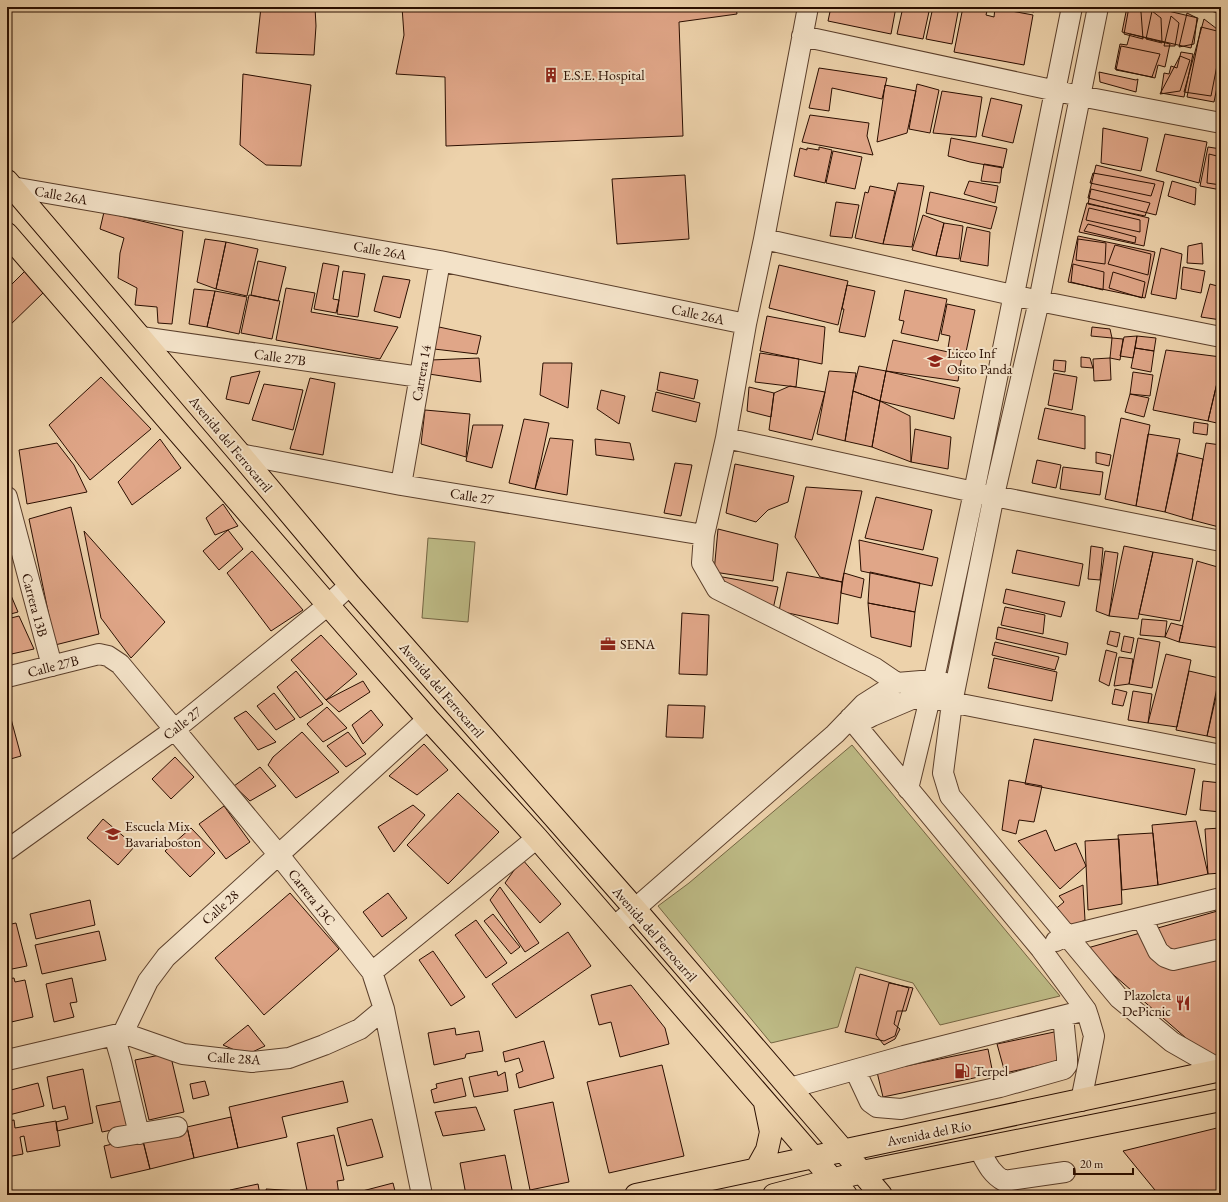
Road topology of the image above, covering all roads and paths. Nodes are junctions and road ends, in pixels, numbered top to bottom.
1 (808, 7) edge
2 (1072, 7) edge
3 (1098, 7) edge
4 (802, 36) junction
5 (1056, 91) junction
6 (1080, 96) junction
7 (1221, 123) edge
8 (9, 184) edge
9 (7, 234) edge
10 (764, 239) junction
11 (440, 260) junction
12 (1014, 296) junction
13 (1039, 302) junction
14 (746, 324) junction
15 (141, 337) junction
16 (1221, 337) edge
17 (420, 377) junction
18 (726, 438) junction
19 (240, 454) junction
20 (401, 485) junction
21 (974, 492) junction
22 (994, 495) junction
23 (7, 497) edge
24 (704, 535) junction
25 (1221, 541) edge
26 (350, 585) junction
27 (328, 605) junction
28 (99, 654) joint
29 (52, 666) junction
30 (7, 677) edge
31 (897, 682) junction
32 (932, 689) junction
33 (954, 694) junction
34 (428, 719) junction
35 (852, 721) junction
36 (174, 730) junction
37 (1221, 755) edge
38 (908, 788) junction
39 (537, 838) junction
40 (7, 850) edge
41 (278, 854) junction
42 (1221, 898) edge
43 (635, 909) junction
44 (1142, 918) junction
45 (614, 928) junction
46 (1066, 936) junction
47 (1041, 949) junction
48 (1221, 949) edge
49 (372, 972) junction
50 (384, 1009) junction
51 (1086, 1010) junction
52 (1063, 1016) junction
53 (118, 1034) junction
54 (7, 1060) edge
55 (855, 1070) junction
56 (1221, 1070) edge
57 (790, 1088) junction
58 (764, 1100) junction
59 (1221, 1100) edge
60 (1081, 1101) junction
61 (177, 1127) dead end
62 (139, 1134) junction
63 (118, 1137) dead end
64 (979, 1149) junction
65 (843, 1150) junction
66 (812, 1157) junction
67 (757, 1168) junction
68 (862, 1172) junction
69 (1065, 1172) dead end
70 (840, 1188) edge
71 (422, 1195) edge
72 (636, 1195) edge
73 (774, 1195) edge
74 (881, 1195) edge

1 - 4 street
2 - 5 street
3 - 6 street
4 - 5 street
4 - 10 street
5 - 6 street
5 - 12 street
6 - 7 street
6 - 13 street
8 - 11 street, Calle 26A
8 - 15 main road, Avenida del Ferrocarril
9 - 27 main road, Avenida del Ferrocarril
10 - 12 street
10 - 14 street
11 - 14 street, Calle 26A
11 - 17 street, Carrera 14
12 - 13 street
12 - 21 street
13 - 16 street
13 - 22 street
14 - 18 street
15 - 17 street, Calle 27B
15 - 19 main road, Avenida del Ferrocarril
17 - 20 street, Carrera 14
18 - 21 street
18 - 24 street
19 - 20 street, Calle 27
19 - 26 main road, Avenida del Ferrocarril
20 - 24 street, Calle 27
21 - 22 street
21 - 32 street
22 - 25 street
22 - 33 street
23 - 29 street, Carrera 13B
24 - 31 street
26 - 27 street, Calle 27
26 - 43 main road, Avenida del Ferrocarril
27 - 34 main road, Avenida del Ferrocarril
27 - 36 street, Calle 27
28 - 29 street, Calle 27B
28 - 36 street, Carrera 13C
29 - 30 street, Calle 27B
31 - 32 street
31 - 35 street
32 - 33 street
32 - 35 street
32 - 38 street
33 - 37 street
33 - 46 street
34 - 39 main road, Avenida del Ferrocarril
34 - 41 street, Calle 28
35 - 38 street
35 - 43 street
36 - 40 street, Calle 27
36 - 41 street, Carrera 13C
38 - 47 street
39 - 45 main road, Avenida del Ferrocarril
39 - 49 street
41 - 49 street, Carrera 13C
41 - 53 street, Calle 28
42 - 44 street
43 - 45 street
43 - 57 main road, Avenida del Ferrocarril
44 - 46 street
44 - 48 street
45 - 58 main road, Avenida del Ferrocarril
46 - 47 street
46 - 56 street
47 - 51 street
49 - 50 street, Carrera 13C
50 - 53 street, Calle 28A
50 - 71 street, Carrera 13C
51 - 52 street
51 - 60 street
52 - 55 street
52 - 55 street
53 - 54 street
53 - 62 street
55 - 57 street
56 - 60 main road, Avenida del Río
57 - 65 main road, Avenida del Ferrocarril
58 - 66 main road, Avenida del Ferrocarril
58 - 67 main road
59 - 64 main road, Avenida del Río
60 - 65 main road, Avenida del Río
61 - 62 street
62 - 63 street
64 - 68 main road, Avenida del Río
64 - 69 street
65 - 66 main road, Avenida del Río
65 - 68 main road, Avenida del Ferrocarril
66 - 67 main road, Avenida del Río
66 - 70 main road, Avenida del Ferrocarril
67 - 72 main road, Avenida del Río
68 - 70 main road, Avenida del Río
68 - 74 main road, Avenida del Ferrocarril
70 - 73 main road, Avenida del Río

